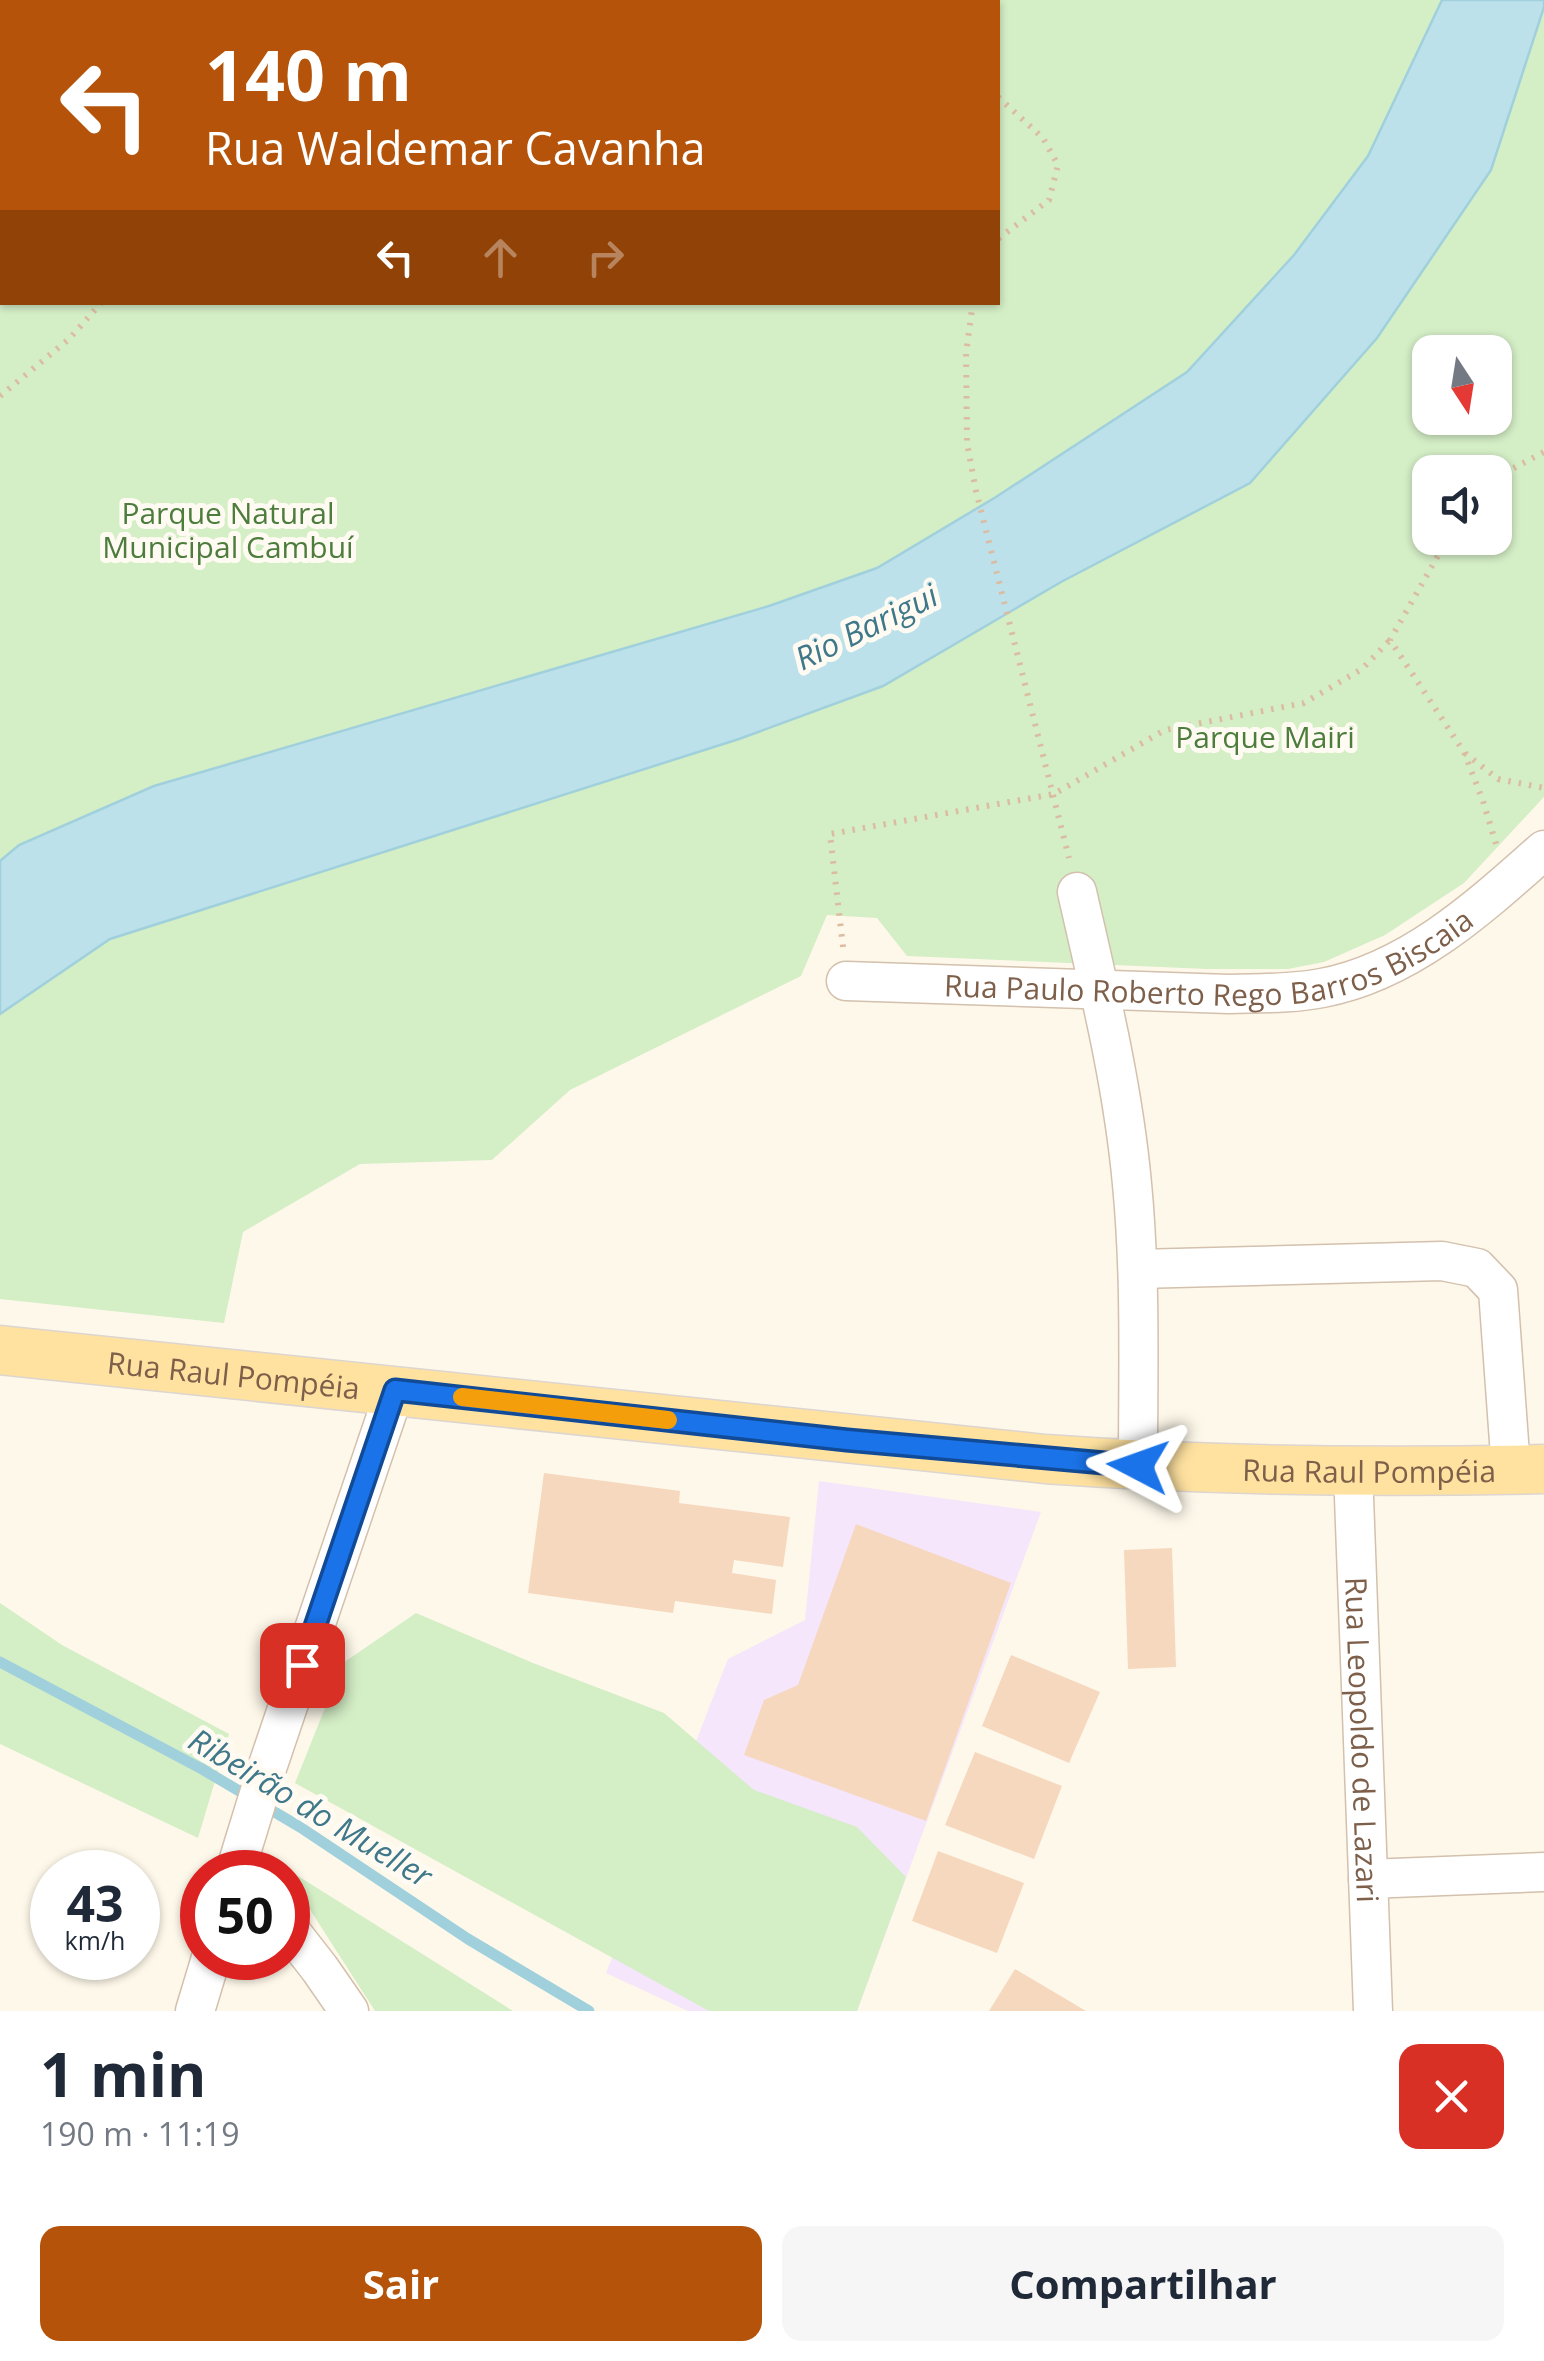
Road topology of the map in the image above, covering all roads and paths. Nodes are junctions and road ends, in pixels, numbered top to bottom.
1 (1000, 99) edge
2 (1000, 237) edge
3 (99, 305) edge
4 (973, 305) edge
5 (0, 396) edge
6 (1544, 452) edge
7 (1512, 469) edge
8 (1438, 555) edge
9 (1390, 640) junction
10 (1464, 752) junction
11 (1544, 788) edge
12 (1054, 794) junction
13 (1544, 850) edge
14 (1500, 888) junction
15 (1077, 892) joint
16 (846, 981) joint
17 (1100, 990) junction
18 (1138, 1269) junction
19 (0, 1350) edge
20 (395, 1390) junction
21 (1138, 1466) junction
22 (1528, 1469) edge
23 (1352, 1470) junction
24 (241, 1850) edge
25 (1544, 1872) edge
26 (1368, 1879) junction
27 (310, 1956) edge
28 (204, 1980) edge
29 (195, 2011) edge
30 (348, 2011) edge
31 (1373, 2011) edge

1 - 2 path
3 - 5 path
4 - 12 path
6 - 7 path
8 - 9 path
9 - 10 path
9 - 12 path
10 - 11 path
10 - 14 path
12 - 15 path
12 - 16 path
13 - 14 street, Rua Paulo Roberto Rego Barros Biscaia
14 - 17 street, Rua Paulo Roberto Rego Barros Biscaia
15 - 17 street
16 - 17 street, Rua Paulo Roberto Rego Barros Biscaia
17 - 18 street
18 - 21 street
18 - 22 street
19 - 20 main road, Rua Raul Pompéia
20 - 21 main road, Rua Raul Pompéia
20 - 24 street
21 - 23 main road, Rua Raul Pompéia
22 - 23 main road, Rua Raul Pompéia
23 - 26 street, Rua Leopoldo de Lazari
25 - 26 street
26 - 31 street, Rua Leopoldo de Lazari
27 - 30 street
28 - 29 street

